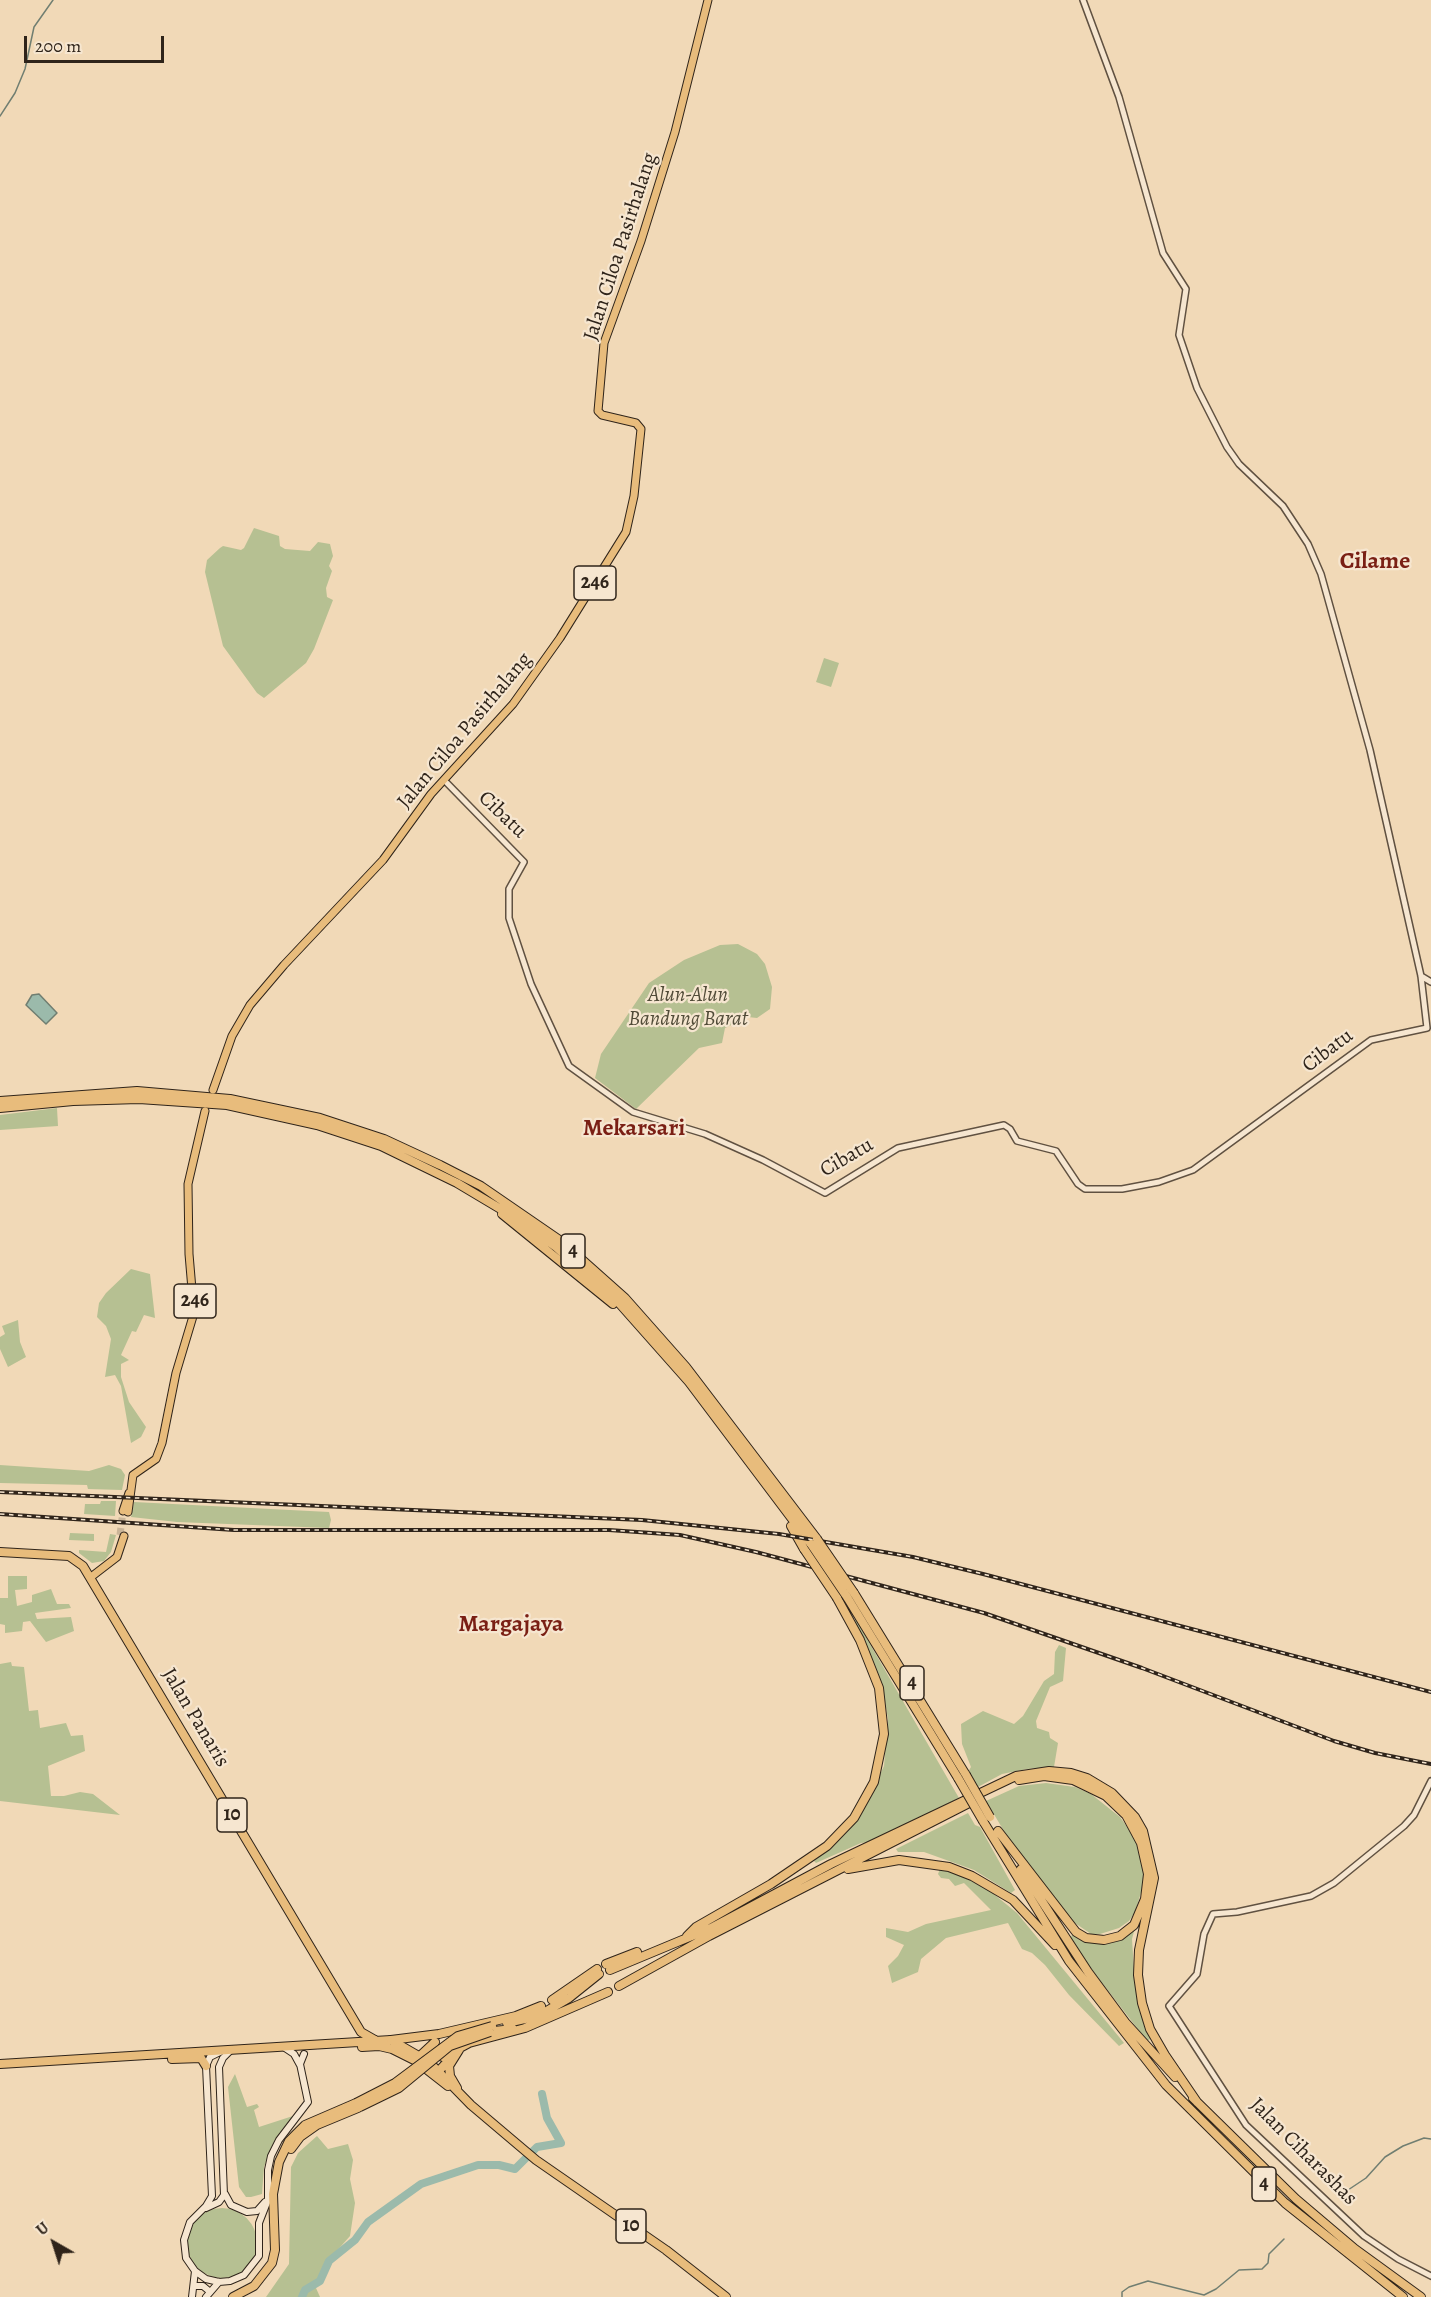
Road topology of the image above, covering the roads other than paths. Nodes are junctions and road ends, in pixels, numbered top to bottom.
1 (708, 0) edge
2 (1083, 0) edge
3 (444, 780) junction
4 (1421, 976) junction
5 (1431, 982) edge
6 (213, 1090) dead end
7 (0, 1101) edge
8 (0, 1108) edge
9 (205, 1111) dead end
10 (126, 1511) tunnel mouth
11 (122, 1536) tunnel mouth
12 (811, 1544) junction
13 (0, 1552) edge
14 (91, 1577) junction
15 (1431, 1781) edge
16 (987, 1819) junction
17 (998, 1831) junction
18 (836, 1872) junction
19 (682, 1940) junction
20 (1069, 1961) junction
21 (608, 1966) dead end
22 (619, 1986) dead end
23 (608, 1992) dead end
24 (552, 2000) dead end
25 (541, 2006) dead end
26 (461, 2028) junction
27 (525, 2028) junction
28 (493, 2029) junction
29 (362, 2033) junction
30 (377, 2040) junction
31 (391, 2040) junction
32 (354, 2043) junction
33 (434, 2043) junction
34 (466, 2044) junction
35 (285, 2048) junction
36 (220, 2052) junction
37 (230, 2052) junction
38 (304, 2054) joint
39 (454, 2054) junction
40 (418, 2058) junction
41 (79, 2061) junction
42 (0, 2066) edge
43 (206, 2066) junction
44 (437, 2073) junction
45 (304, 2080) junction
46 (458, 2092) junction
47 (1197, 2102) junction
48 (357, 2106) junction
49 (268, 2187) junction
50 (224, 2191) junction
51 (202, 2211) junction
52 (195, 2271) junction
53 (1431, 2276) edge
54 (219, 2282) junction
55 (195, 2286) junction
56 (207, 2294) edge
57 (192, 2297) edge
58 (233, 2297) edge
59 (243, 2297) edge
60 (726, 2297) edge
61 (1403, 2297) edge
62 (1421, 2297) edge

1 - 3 main road, Jalan Ciloa Pasirhalang / 246
2 - 4 street
3 - 4 street, Cibatu
3 - 6 main road, Jalan Ciloa Pasirhalang / 246
4 - 5 street
7 - 12 highway, 4
8 - 12 highway, 4
9 - 10 main road, 246
11 - 14 main road
12 - 16 highway, 4, bridge
12 - 19 highway, bridge
13 - 14 highway, 10
14 - 29 highway, Jalan Panaris / 10
15 - 53 street, Jalan Ciharashas
16 - 17 highway, 4
16 - 20 highway, 4
17 - 18 highway
17 - 47 highway, 4
18 - 20 highway
18 - 22 highway
19 - 21 highway
19 - 47 highway
20 - 61 highway, 4
23 - 27 highway
24 - 28 highway
25 - 26 highway
26 - 31 highway
26 - 33 highway
27 - 28 highway
27 - 34 highway
28 - 48 highway, bridge
29 - 30 highway
29 - 32 highway
30 - 31 highway
30 - 32 highway
31 - 40 highway, 10
32 - 35 highway
33 - 34 highway
33 - 40 highway
34 - 39 highway
35 - 37 highway
35 - 45 main road
36 - 37 highway
36 - 41 highway
36 - 43 main road
37 - 50 main road
38 - 40 highway, 10
38 - 45 main road
39 - 44 highway
39 - 46 highway
40 - 44 highway, 10
41 - 42 highway
41 - 43 highway
43 - 51 main road
44 - 46 highway, 10
45 - 49 main road
46 - 60 highway, 10
47 - 62 highway, 4
48 - 58 highway
48 - 59 highway
49 - 50 main road
49 - 54 main road
50 - 51 main road
51 - 52 main road
52 - 54 main road
52 - 55 main road
54 - 56 main road
55 - 56 main road
55 - 57 main road

